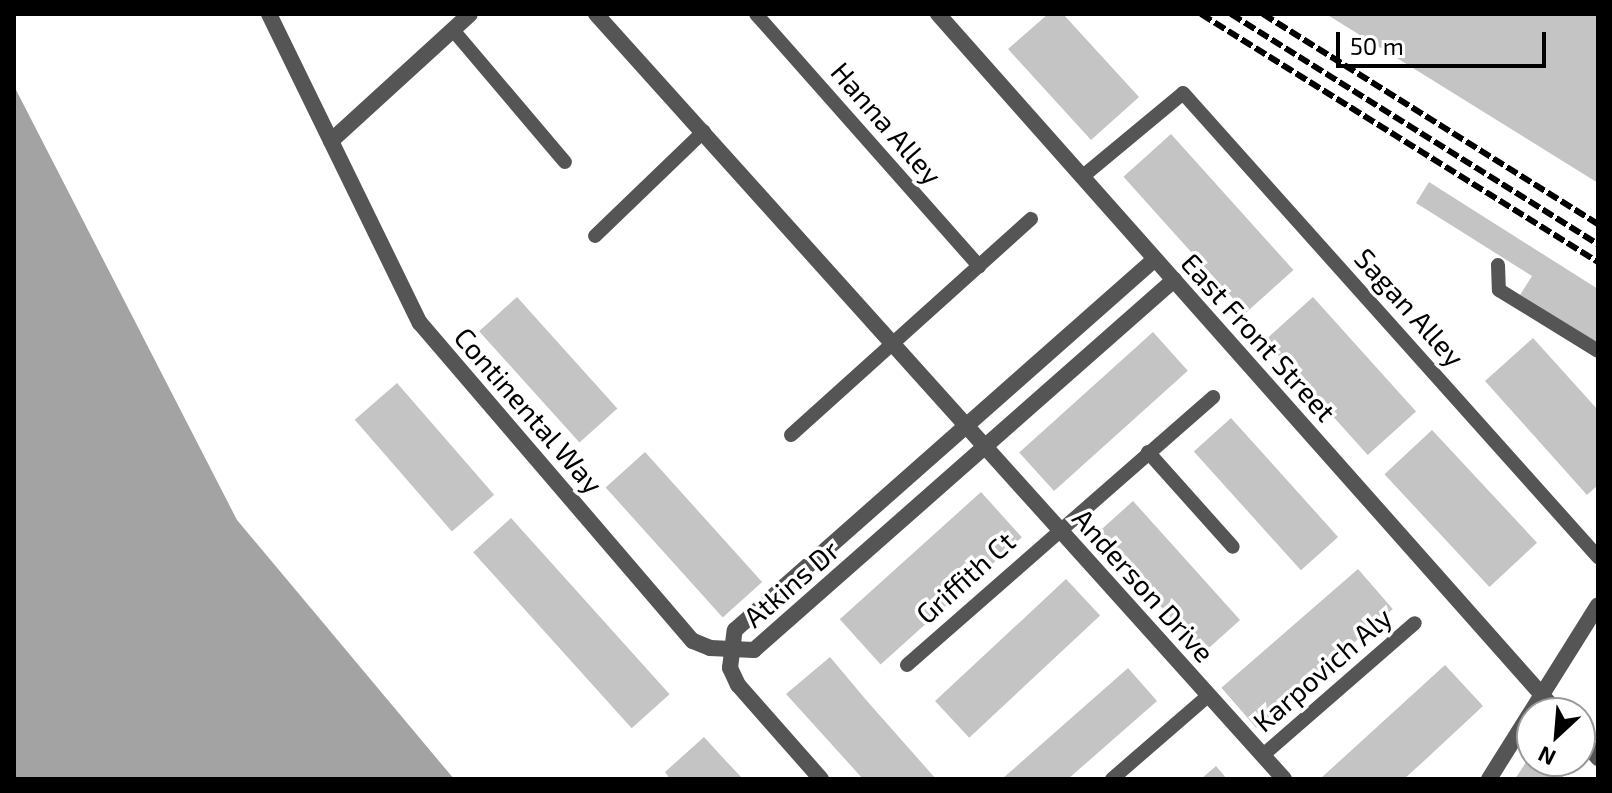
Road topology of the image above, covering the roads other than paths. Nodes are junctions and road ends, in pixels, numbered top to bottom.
1 (269, 14) edge
2 (470, 14) edge
3 (596, 14) edge
4 (756, 14) edge
5 (938, 14) edge
6 (453, 30) junction
7 (704, 131) junction
8 (331, 141) junction
9 (565, 162) dead end
10 (1082, 177) junction
11 (1031, 219) dead end
12 (595, 236) dead end
13 (1155, 259) junction
14 (1498, 265) dead end
15 (979, 266) junction
16 (1174, 280) junction
17 (891, 343) junction
18 (1598, 351) edge
19 (1213, 397) dead end
20 (967, 426) junction
21 (791, 435) dead end
22 (985, 447) junction
23 (1148, 452) junction
24 (1058, 528) junction
25 (1233, 547) dead end
26 (1598, 557) edge
27 (1598, 605) edge
28 (1415, 623) dead end
29 (731, 654) junction
30 (907, 665) dead end
31 (1542, 694) junction
32 (1209, 695) junction
33 (1545, 697) edge
34 (1263, 755) junction
35 (821, 779) edge
36 (1112, 779) edge
37 (1284, 779) edge
38 (1489, 779) edge

1 - 8 street, Continental Way
2 - 6 street
3 - 7 street
4 - 15 lane, Hanna Alley
5 - 10 street, East Front Street
6 - 8 street
6 - 9 lane
7 - 12 lane
7 - 17 street
8 - 29 street, Continental Way
10 - 13 street, East Front Street
10 - 26 lane, Sagan Alley
11 - 15 lane
13 - 16 street, East Front Street
13 - 20 street, Atkins Dr
14 - 18 lane
15 - 17 lane
16 - 22 street, Atkins Dr
16 - 31 street, East Front Street
17 - 20 street, Anderson Drive
17 - 21 lane
19 - 23 lane, Griffith Ct
20 - 22 street, Anderson Drive
20 - 29 street, Atkins Dr
22 - 24 street, Anderson Drive
22 - 29 street, Atkins Dr
23 - 24 lane, Griffith Ct
23 - 25 lane
24 - 30 lane, Griffith Ct
24 - 32 street, Anderson Drive
27 - 31 street
28 - 34 lane, Karpovich Aly
29 - 35 street
31 - 33 street, East Front Street
31 - 38 street
32 - 34 street, Anderson Drive
32 - 36 lane
34 - 37 street, Anderson Drive

